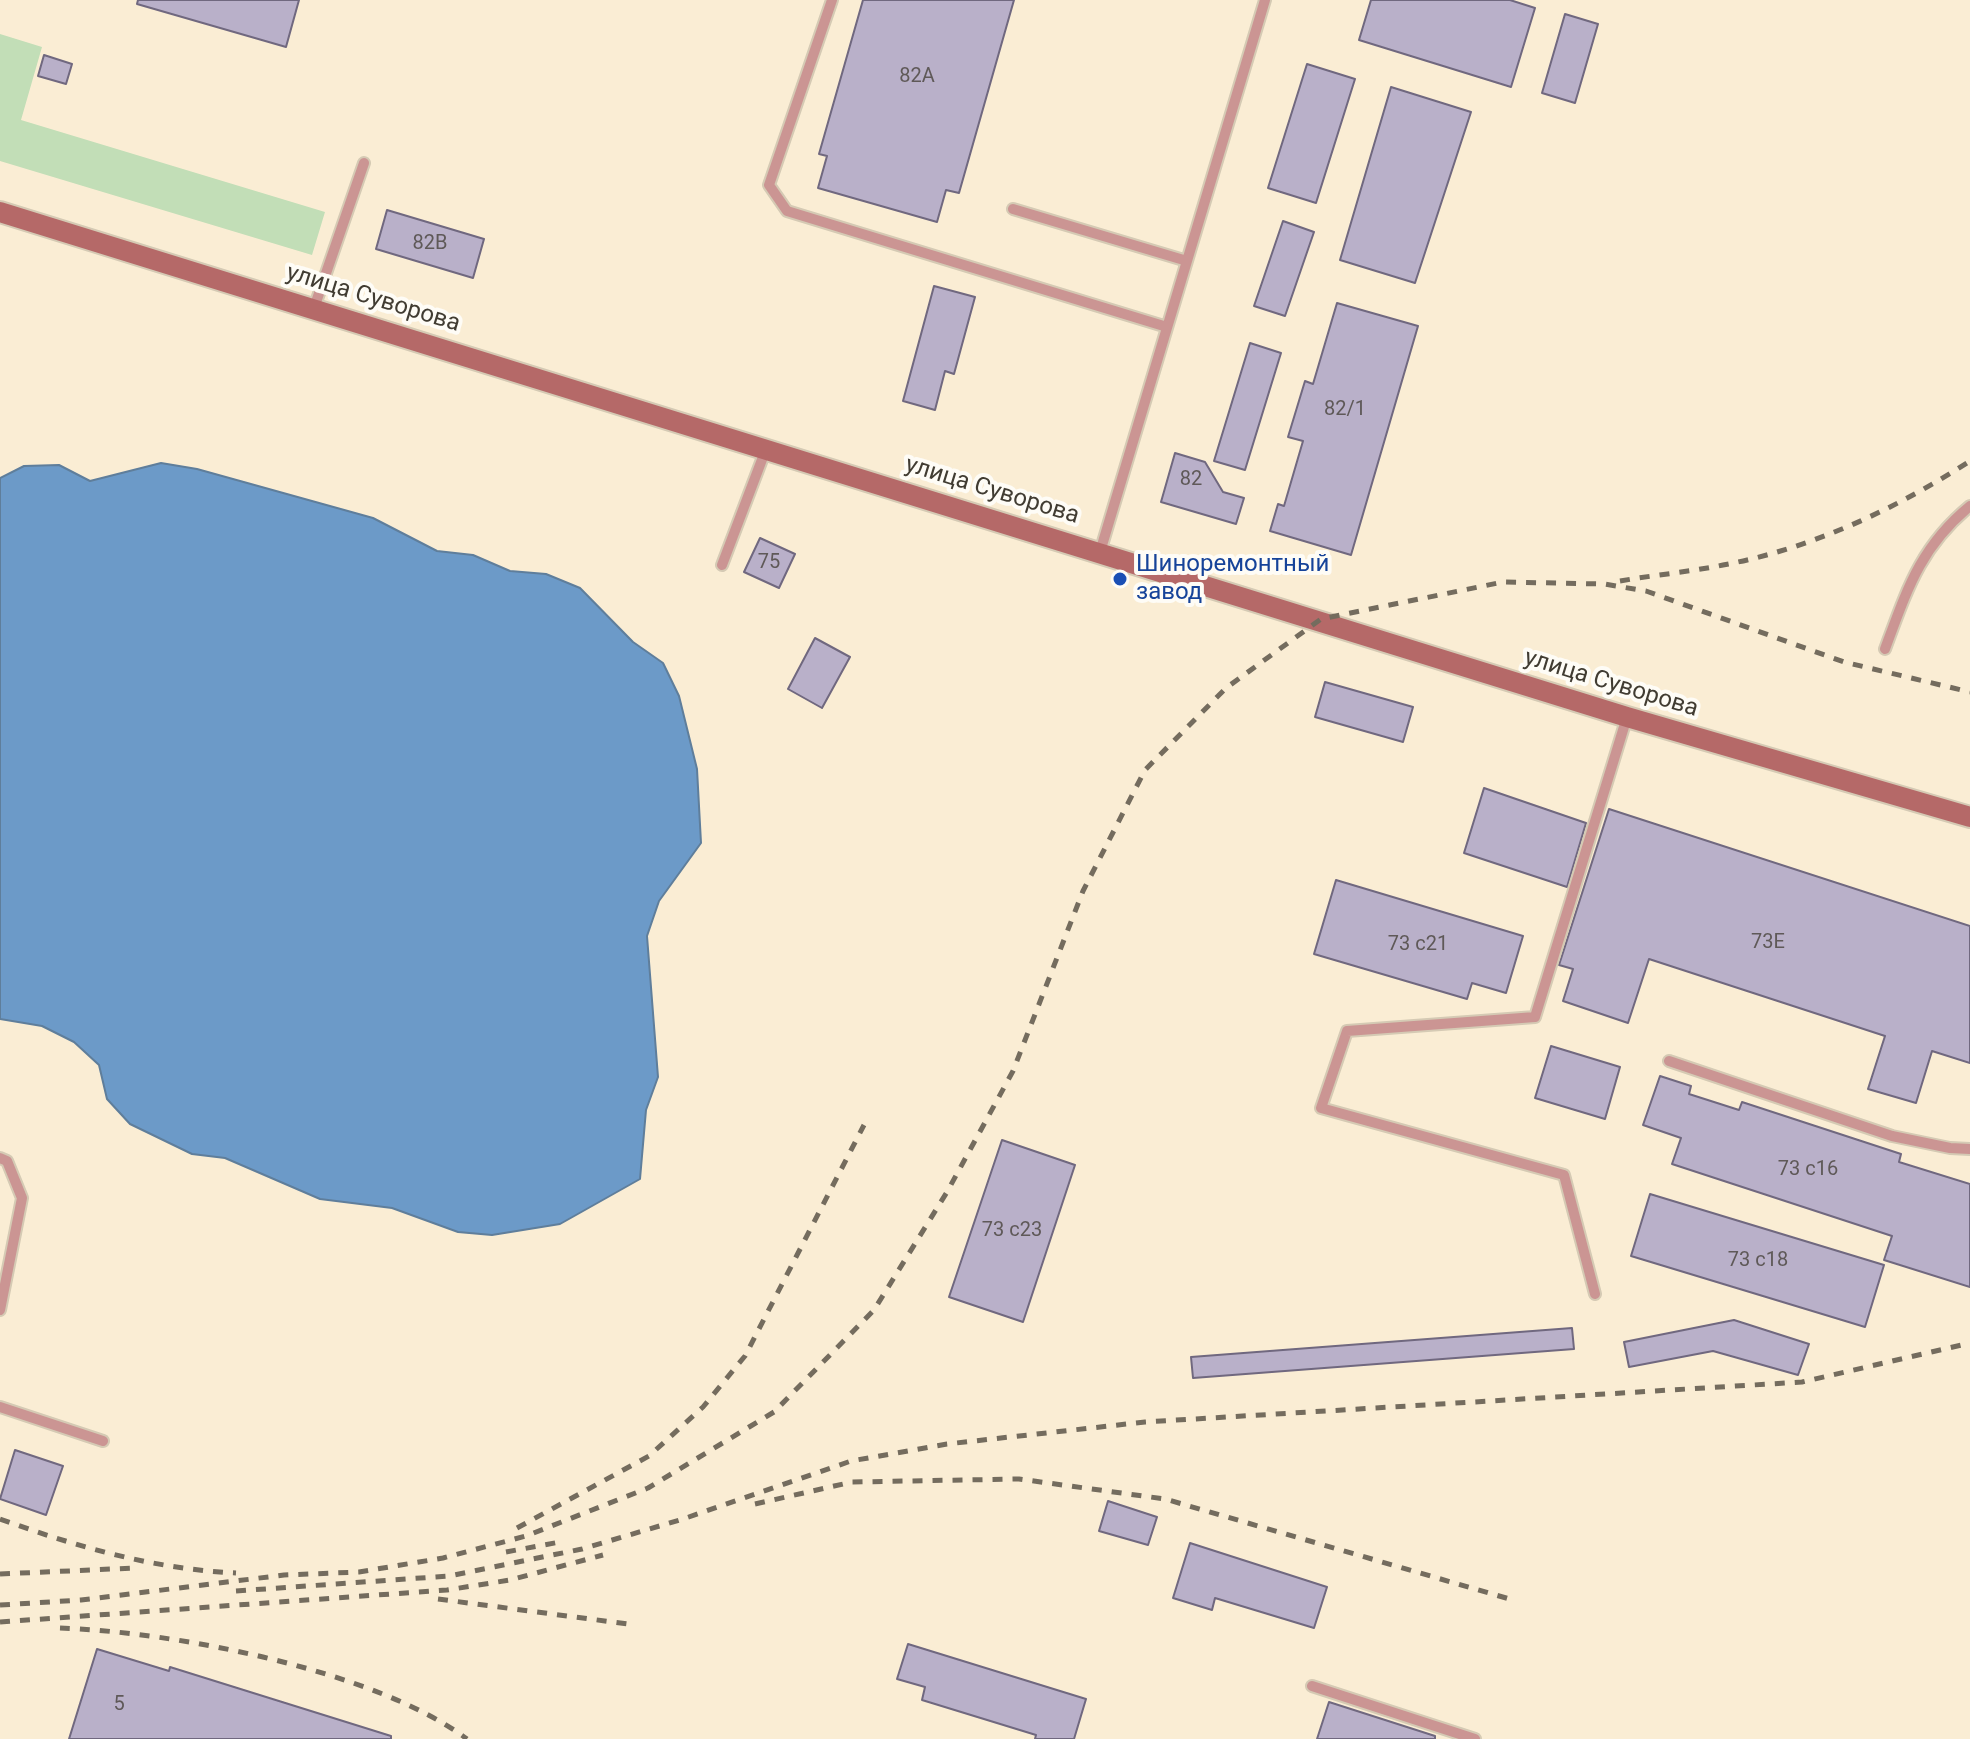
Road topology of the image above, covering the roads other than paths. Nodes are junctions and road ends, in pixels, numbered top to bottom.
1 (832, 0) edge
2 (1265, 0) edge
3 (364, 163) dead end
4 (1013, 209) dead end
5 (0, 212) edge
6 (1187, 261) junction
7 (314, 308) junction
8 (1167, 327) junction
9 (766, 449) junction
10 (1970, 506) edge
11 (1100, 552) junction
12 (722, 565) dead end
13 (1885, 649) dead end
14 (1627, 717) junction
15 (1970, 817) edge
16 (1669, 1061) dead end
17 (1970, 1149) edge
18 (0, 1158) edge
19 (1595, 1294) dead end
20 (0, 1310) edge
21 (0, 1407) edge
22 (103, 1441) dead end
23 (1312, 1686) dead end
24 (1475, 1739) edge

1 - 8 lane
2 - 6 lane
3 - 7 lane
4 - 6 lane
5 - 7 main road, улица Суворова
6 - 8 lane
7 - 9 main road, улица Суворова
8 - 11 lane
9 - 11 main road, улица Суворова
9 - 12 lane
10 - 13 lane
11 - 14 main road, улица Суворова
14 - 15 main road, улица Суворова
14 - 19 lane
16 - 17 lane
18 - 20 lane
21 - 22 lane
23 - 24 lane

